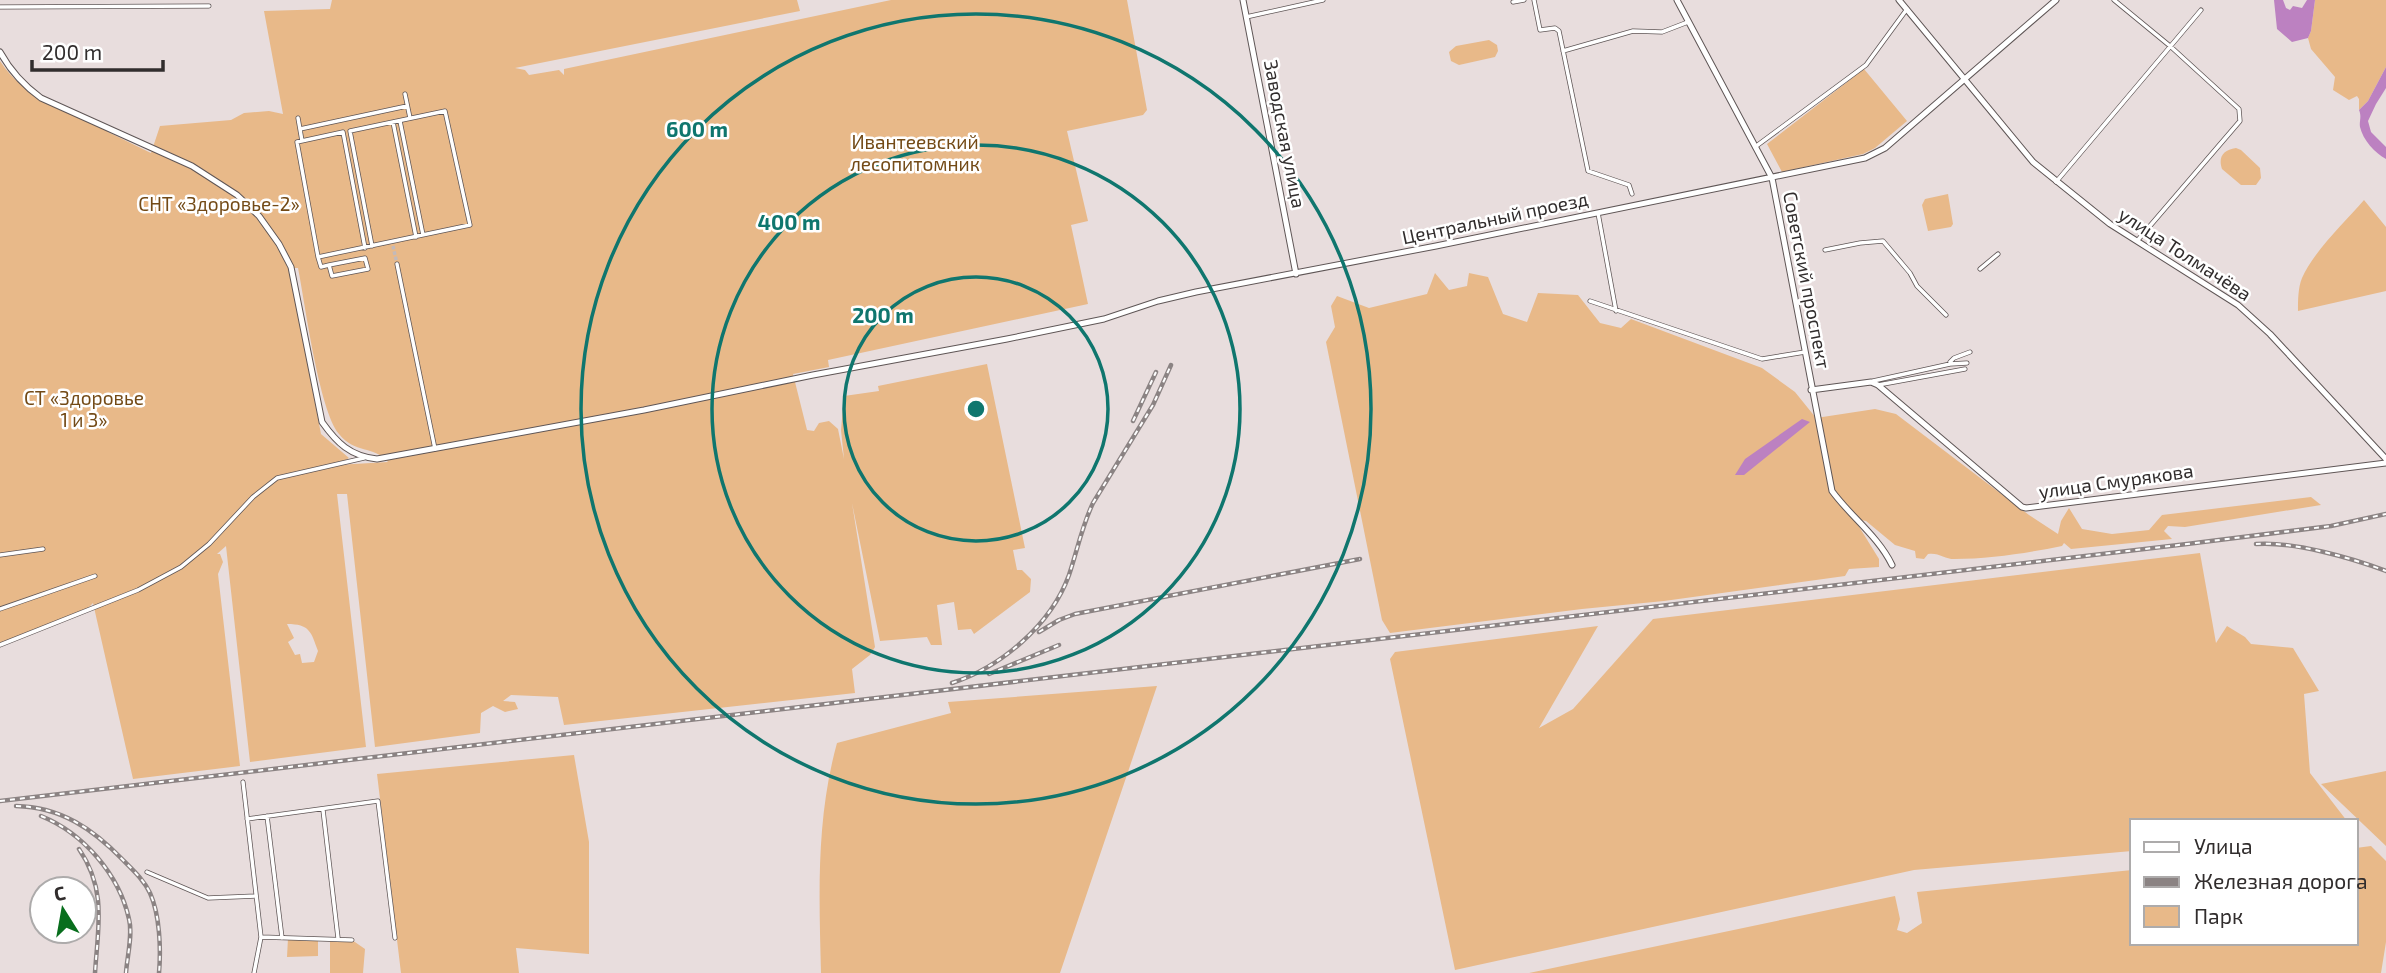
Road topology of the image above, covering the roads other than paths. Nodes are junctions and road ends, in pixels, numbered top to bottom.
1 (1242, 0) edge
2 (1323, 0) edge
3 (1524, 0) edge
4 (1534, 0) edge
5 (1677, 0) edge
6 (1899, 0) edge
7 (2056, 0) edge
8 (2114, 0) edge
9 (1513, 2) dead end
10 (209, 6) dead end
11 (0, 7) edge
12 (1906, 9) junction
13 (2201, 10) dead end
14 (1246, 17) junction
15 (1688, 22) junction
16 (2170, 46) junction
17 (1563, 51) junction
18 (0, 52) edge
19 (1964, 80) junction
20 (405, 94) dead end
21 (407, 106) junction
22 (298, 118) dead end
23 (410, 118) junction
24 (400, 121) junction
25 (393, 122) junction
26 (300, 129) junction
27 (350, 131) junction
28 (343, 132) junction
29 (302, 141) junction
30 (1755, 147) junction
31 (1772, 178) junction
32 (2056, 182) junction
33 (1632, 194) dead end
34 (1598, 212) junction
35 (423, 236) junction
36 (416, 237) junction
37 (2137, 241) junction
38 (372, 246) junction
39 (365, 248) junction
40 (1825, 250) dead end
41 (1998, 254) dead end
42 (318, 257) junction
43 (397, 264) tunnel mouth
44 (330, 265) junction
45 (1980, 269) dead end
46 (1296, 274) junction
47 (1590, 301) dead end
48 (1616, 311) junction
49 (1946, 315) dead end
50 (1805, 352) junction
51 (1970, 352) dead end
52 (1967, 363) dead end
53 (1949, 364) junction
54 (1965, 369) dead end
55 (1871, 382) junction
56 (1878, 385) junction
57 (1811, 390) junction
58 (435, 449) junction
59 (364, 458) junction
60 (2386, 461) edge
61 (43, 549) dead end
62 (0, 555) edge
63 (1892, 565) dead end
64 (95, 576) dead end
65 (0, 609) edge
66 (0, 645) edge
67 (243, 782) dead end
68 (323, 810) junction
69 (267, 816) junction
70 (247, 819) junction
71 (147, 872) dead end
72 (256, 896) junction
73 (261, 937) junction
74 (282, 938) junction
75 (338, 938) junction
76 (395, 938) dead end
77 (352, 940) dead end
78 (254, 973) edge

1 - 14 main road, Заводская улица
2 - 14 street
3 - 9 street
4 - 17 street
5 - 15 main road, Советский проспект
6 - 12 main road, улица Толмачёва
7 - 19 main road, Центральный проезд
8 - 16 street
10 - 11 street
12 - 19 main road, улица Толмачёва
12 - 30 street
13 - 16 street
14 - 46 main road, Заводская улица
15 - 17 street
15 - 30 main road, Советский проспект
16 - 32 street
16 - 37 street
17 - 33 street
18 - 59 main road
19 - 31 main road, Центральный проезд
19 - 32 main road, улица Толмачёва
20 - 21 street
21 - 23 street
21 - 26 street
22 - 26 street
23 - 24 street
23 - 35 street
24 - 25 street
24 - 35 street
25 - 27 street
25 - 36 street
26 - 29 street
27 - 28 street
27 - 38 street
28 - 29 street
28 - 39 street
29 - 42 street
30 - 31 main road, Советский проспект
31 - 34 main road, Центральный проезд
31 - 50 main road, Советский проспект
32 - 37 main road, улица Толмачёва
34 - 46 main road, Центральный проезд
34 - 48 street
35 - 36 street
36 - 38 street
37 - 60 main road, улица Толмачёва
38 - 39 street
39 - 42 street
40 - 49 street
41 - 45 street
42 - 44 street
43 - 58 street
44 - 44 street
46 - 58 main road, Центральный проезд
47 - 48 street
48 - 50 street
50 - 57 main road, Советский проспект
51 - 53 street
52 - 53 street
53 - 55 street
54 - 56 street
55 - 56 main road, улица Смурякова
55 - 57 main road
56 - 60 main road, улица Смурякова
57 - 63 main road, Советский проспект
58 - 59 main road, Центральный проезд
59 - 66 street
61 - 62 street
64 - 65 street
67 - 70 street
68 - 69 street
68 - 75 street
68 - 76 street
69 - 70 street
69 - 74 street
70 - 72 street
71 - 72 street
72 - 73 street
73 - 74 street
73 - 78 street
74 - 75 street
75 - 77 street

